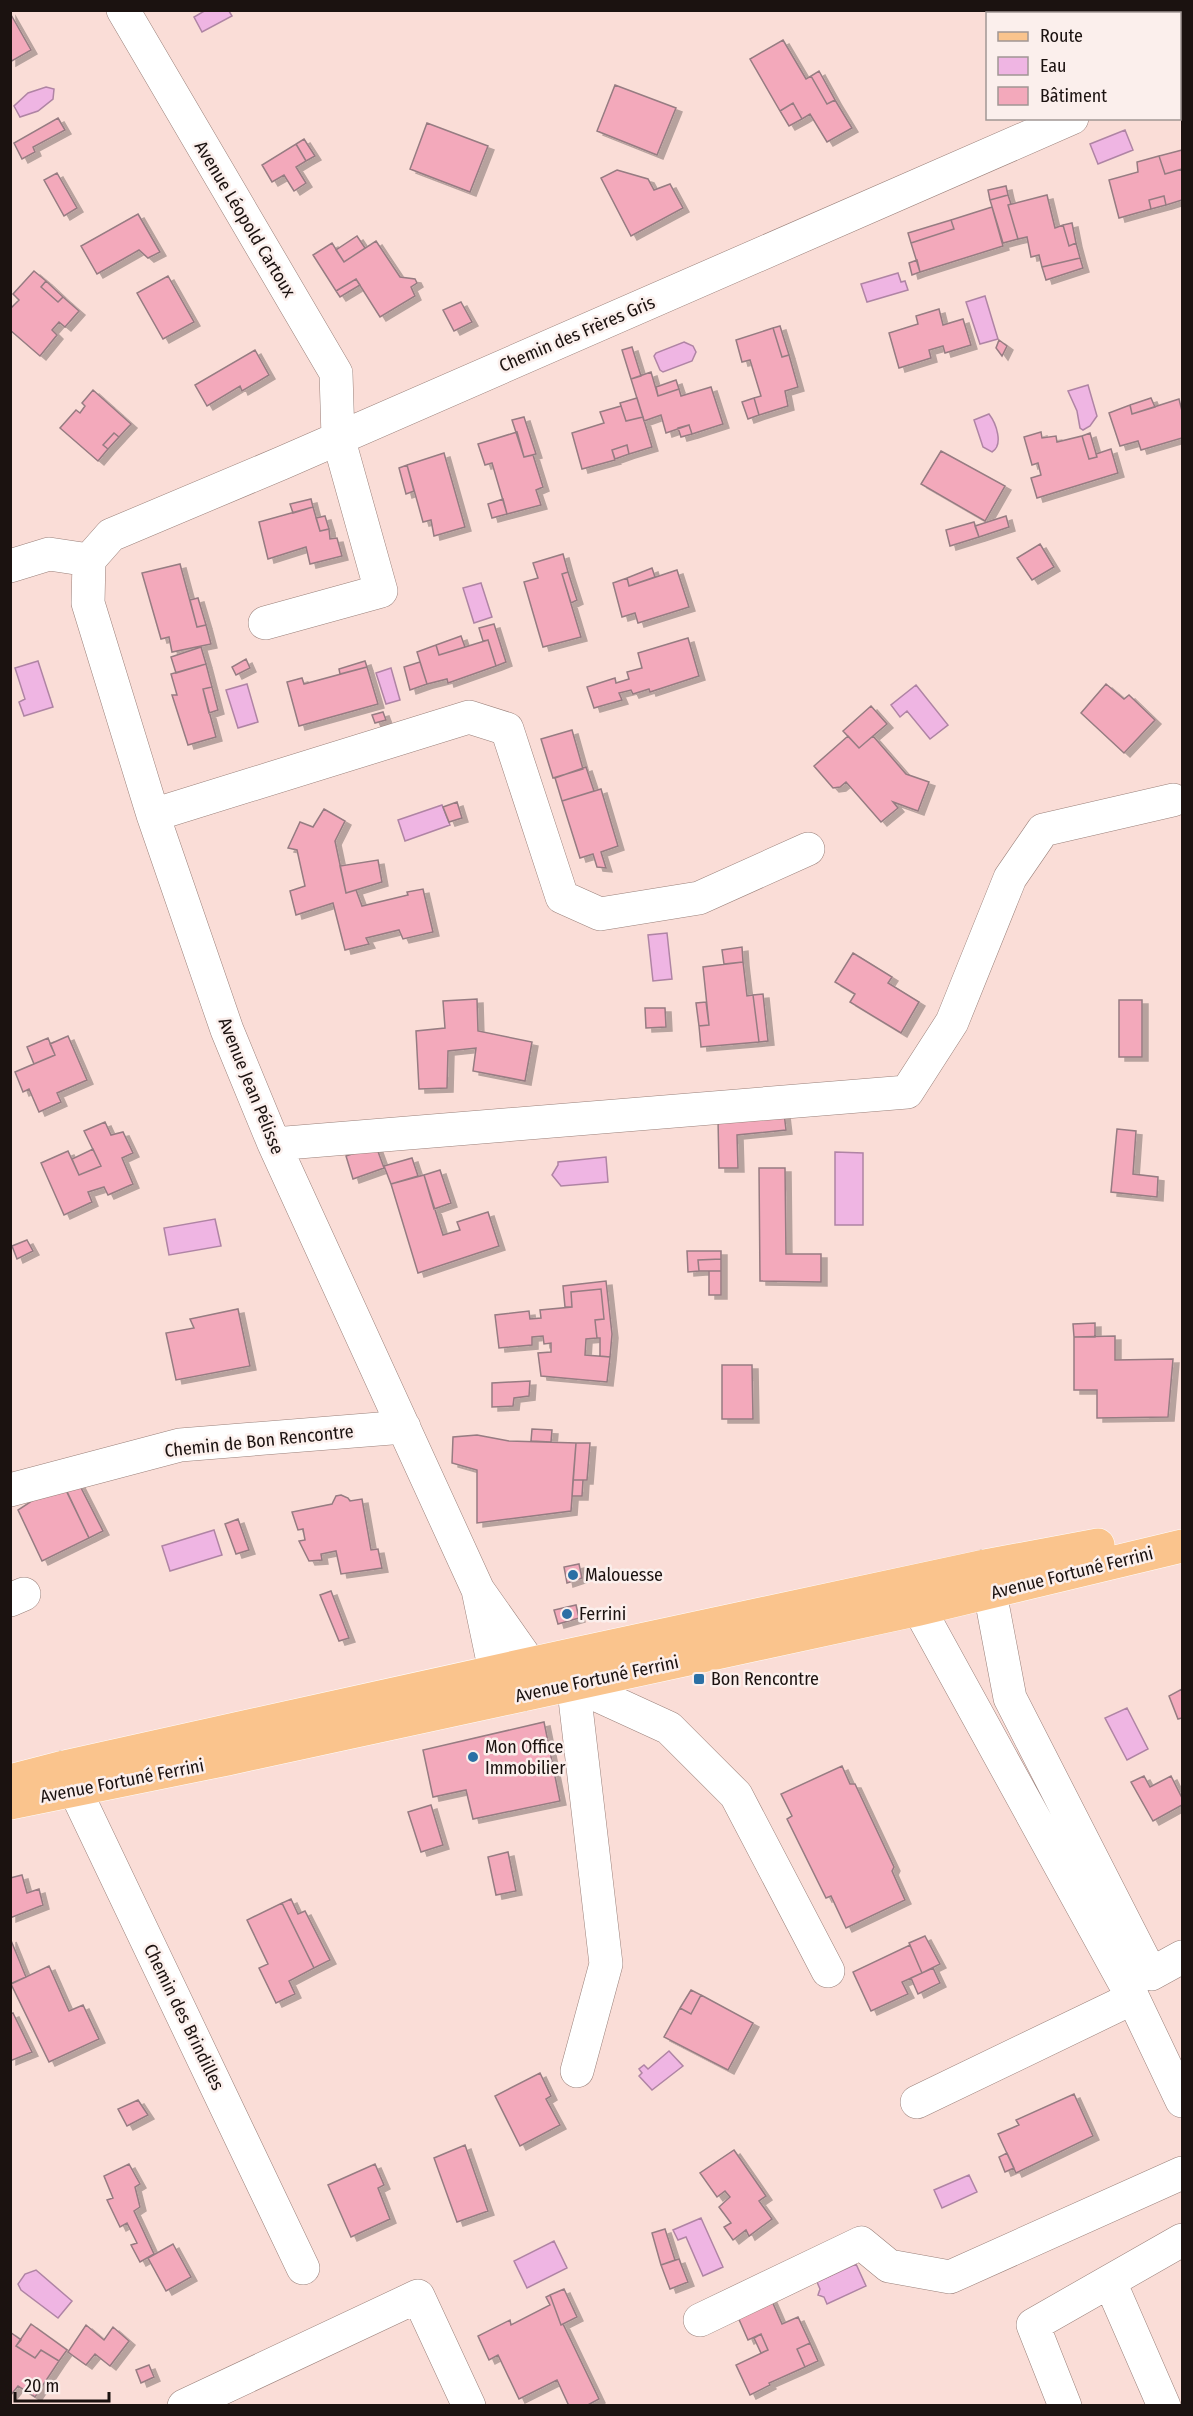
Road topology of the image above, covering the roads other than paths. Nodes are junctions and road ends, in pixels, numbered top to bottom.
1 (123, 10) edge
2 (1067, 120) edge
3 (338, 437) junction
4 (89, 560) junction
5 (10, 566) edge
6 (265, 623) dead end
7 (1173, 800) dead end
8 (153, 815) junction
9 (808, 849) dead end
10 (274, 1144) junction
11 (404, 1427) junction
12 (10, 1490) edge
13 (1182, 1530) edge
14 (1182, 1546) edge
15 (988, 1579) junction
16 (478, 1590) junction
17 (912, 1596) junction
18 (530, 1664) junction
19 (571, 1670) junction
20 (495, 1671) junction
21 (522, 1695) junction
22 (70, 1779) junction
23 (10, 1781) edge
24 (10, 1803) edge
25 (1182, 1957) edge
26 (828, 1971) dead end
27 (1133, 1998) junction
28 (577, 2071) dead end
29 (1182, 2101) edge
30 (917, 2102) dead end
31 (1182, 2173) edge
32 (1182, 2240) edge
33 (303, 2268) dead end
34 (1110, 2282) junction
35 (700, 2320) dead end
36 (184, 2406) edge
37 (469, 2406) edge
38 (1065, 2406) edge
39 (1164, 2406) edge

1 - 3 street, Avenue Léopold Cartoux
2 - 3 street, Chemin des Frères Gris
3 - 4 street, Chemin des Frères Gris
3 - 6 street, Avenue Léopold Cartoux
4 - 5 street
4 - 8 street, Avenue Jean Pélisse
7 - 10 street
8 - 9 street
8 - 10 street, Avenue Jean Pélisse
10 - 11 street, Avenue Jean Pélisse
11 - 12 street, Chemin de Bon Rencontre
11 - 16 street, Avenue Jean Pélisse
13 - 15 main road, Avenue Fortuné Ferrini
14 - 15 main road, Avenue Fortuné Ferrini
15 - 17 main road, Avenue Fortuné Ferrini
15 - 25 street
16 - 18 street, Avenue Jean Pélisse
16 - 20 street, Avenue Jean Pélisse
17 - 19 main road, Avenue Fortuné Ferrini
17 - 27 street
18 - 19 main road, Avenue Fortuné Ferrini
18 - 20 main road, Avenue Fortuné Ferrini
18 - 21 street
19 - 21 main road, Avenue Fortuné Ferrini
19 - 26 street
19 - 28 street
20 - 21 street
20 - 22 main road, Avenue Fortuné Ferrini
21 - 22 main road, Avenue Fortuné Ferrini
22 - 23 main road, Avenue Fortuné Ferrini
22 - 24 main road, Avenue Fortuné Ferrini
22 - 33 street, Chemin des Brindilles
27 - 29 street
27 - 30 street
31 - 35 street
32 - 34 street
34 - 38 street
34 - 39 street
36 - 37 street

